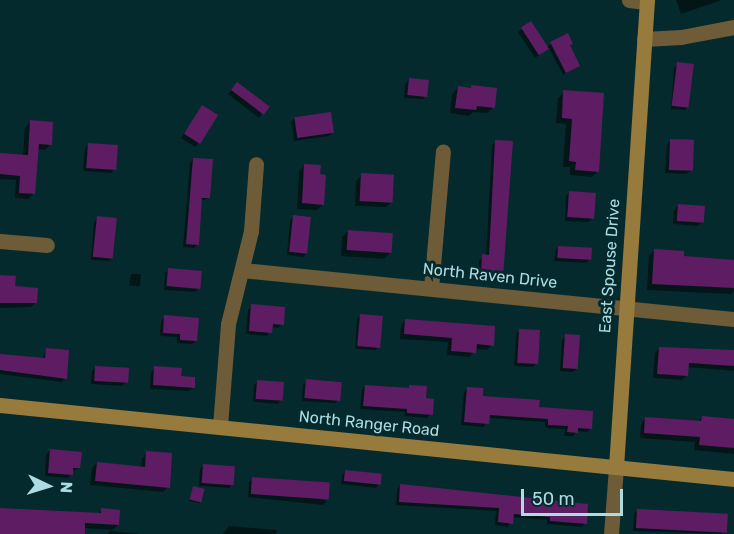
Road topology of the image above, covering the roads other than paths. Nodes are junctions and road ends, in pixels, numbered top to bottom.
1 (629, 0) edge
2 (646, 1) edge
3 (734, 27) edge
4 (644, 39) junction
5 (443, 152) dead end
6 (256, 164) dead end
7 (0, 241) edge
8 (48, 245) dead end
9 (242, 270) junction
10 (431, 288) junction
11 (625, 309) junction
12 (734, 319) edge
13 (0, 405) edge
14 (220, 426) junction
15 (616, 468) junction
16 (734, 479) edge
17 (611, 534) edge

1 - 2 street
2 - 4 street, East Spouse Drive
3 - 4 street
4 - 11 street, East Spouse Drive
5 - 10 street
6 - 9 street
7 - 8 street
9 - 10 street, North Raven Drive
9 - 14 street
10 - 11 street, North Raven Drive
11 - 12 street, North Raven Drive
11 - 15 street, East Spouse Drive
13 - 14 street, North Ranger Road
14 - 15 street, North Ranger Road
15 - 16 street, North Ranger Road
15 - 17 street, East Spouse Drive

